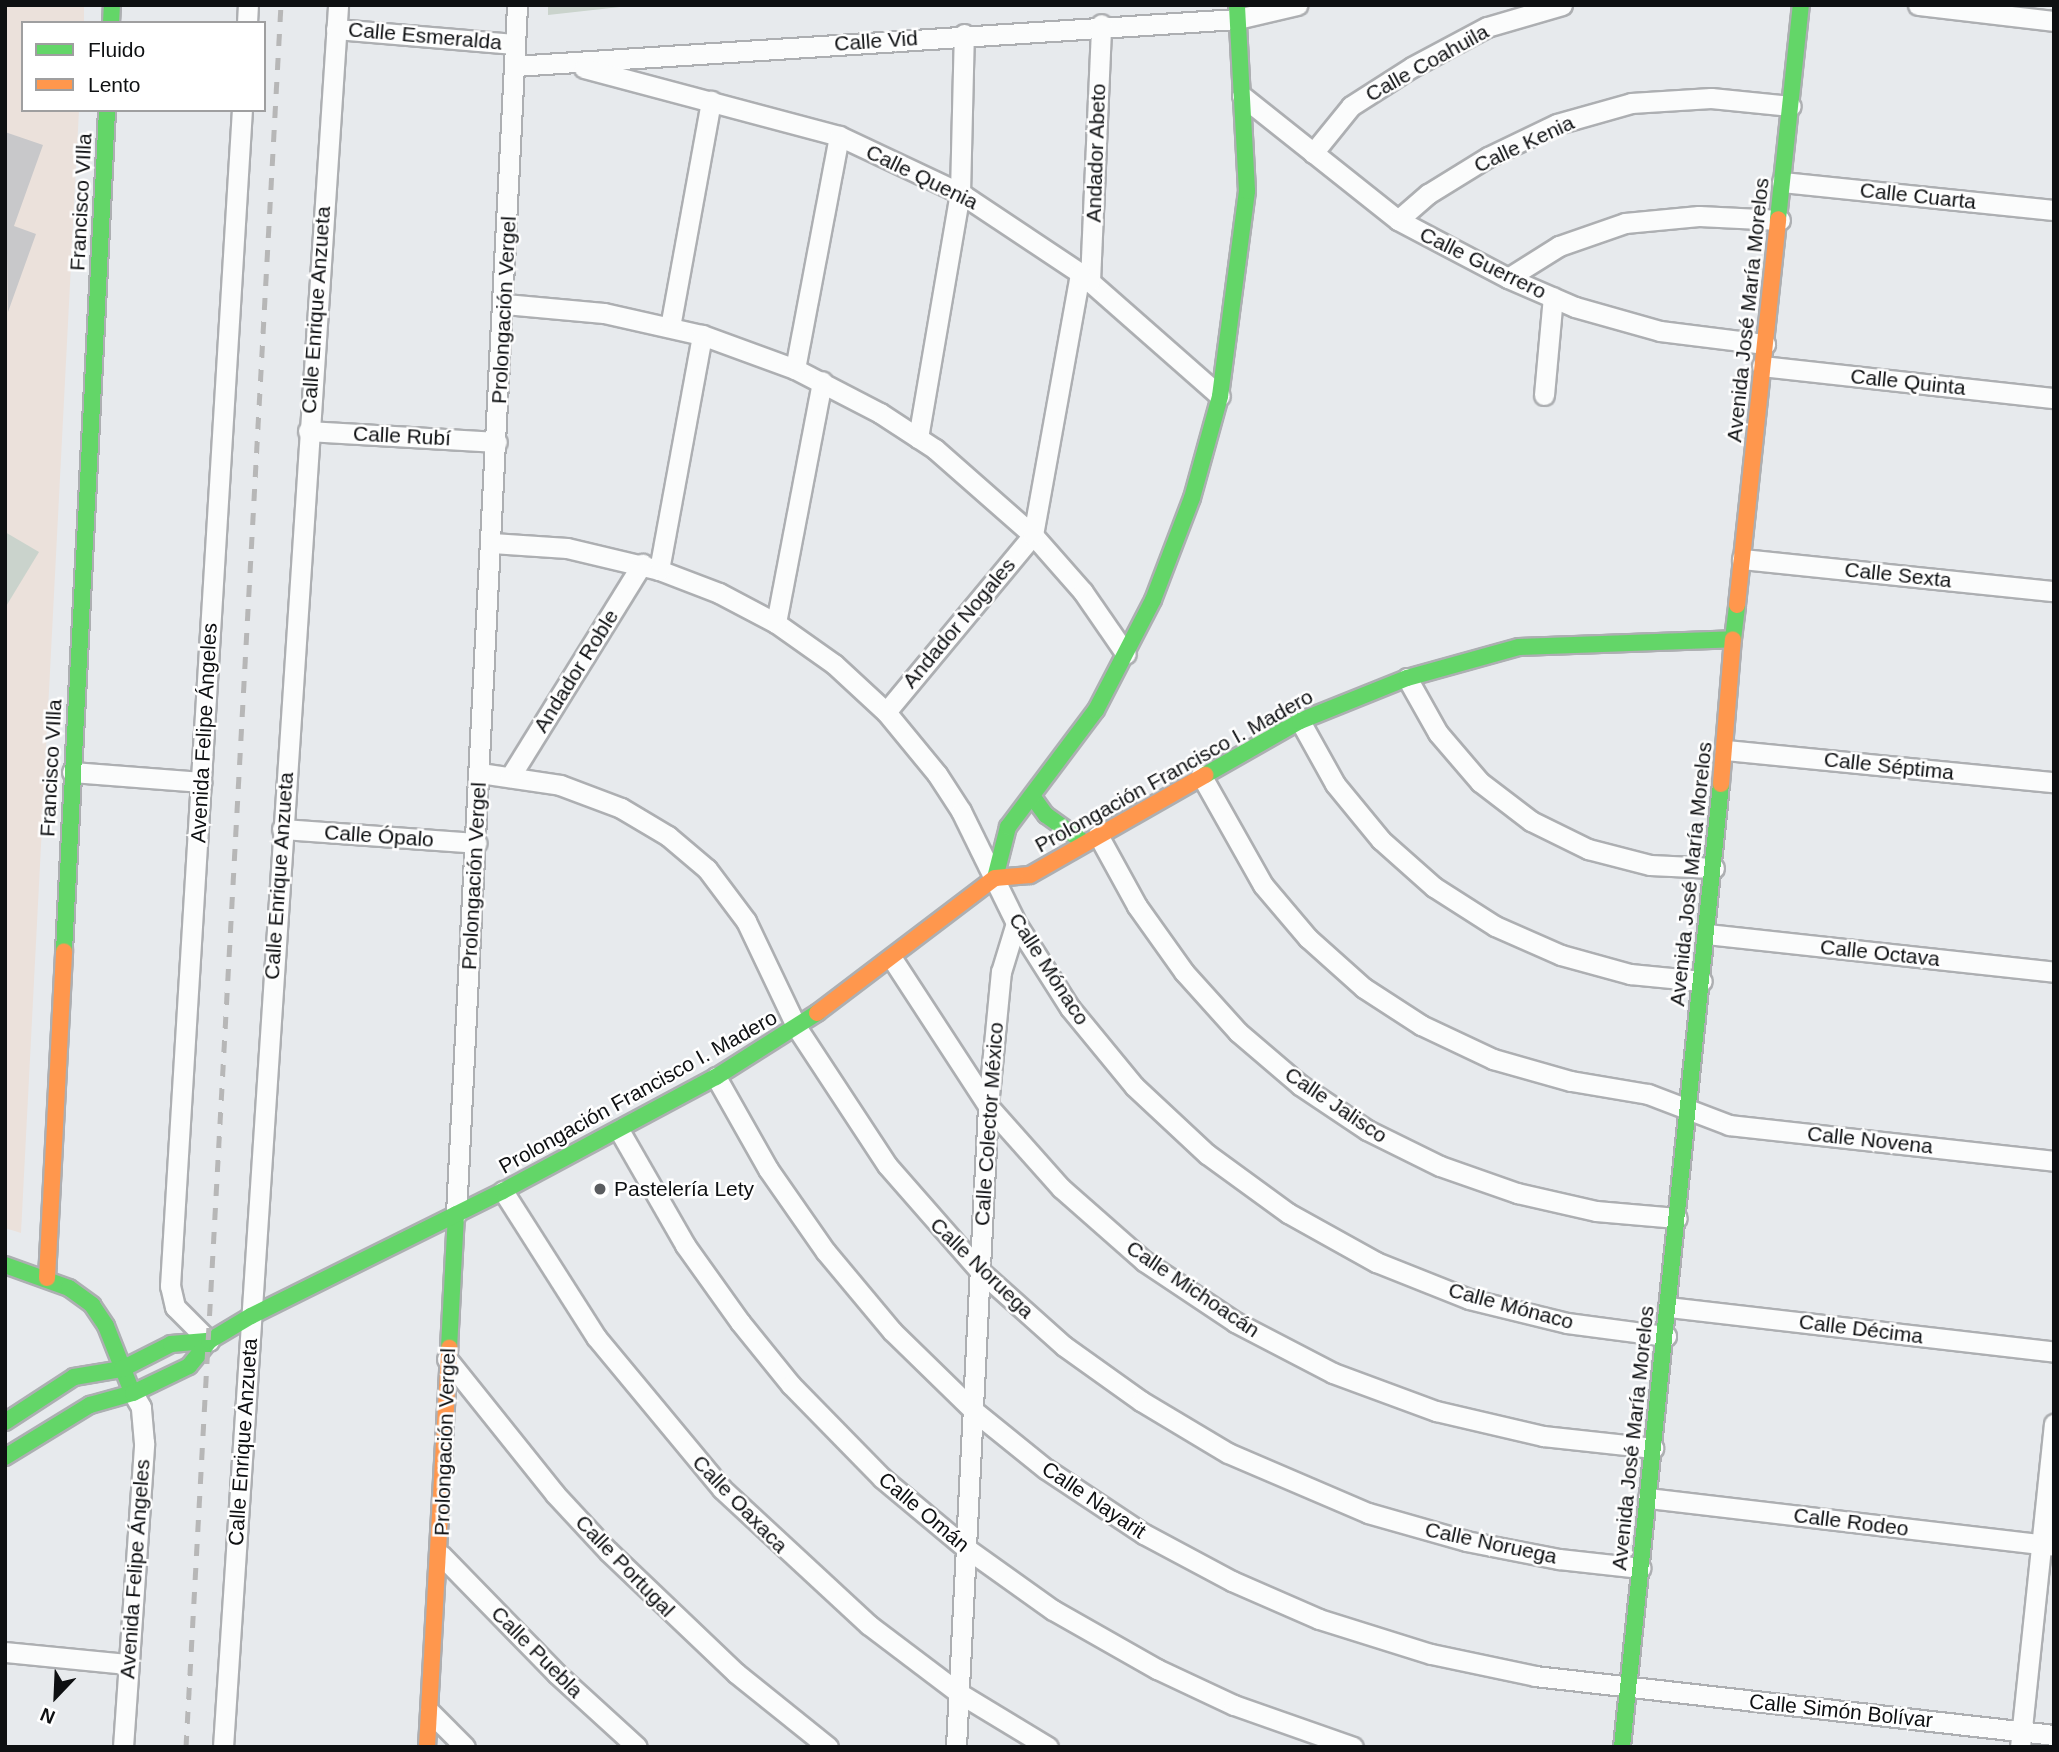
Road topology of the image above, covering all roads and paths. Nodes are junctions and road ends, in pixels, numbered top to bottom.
1 (338, 5) edge
2 (517, 5) edge
3 (1297, 5) edge
4 (1562, 5) edge
5 (1801, 5) edge
6 (1918, 5) edge
7 (1237, 12) edge
8 (2054, 21) edge
9 (1101, 24) junction
10 (336, 29) junction
11 (964, 34) junction
12 (514, 44) junction
13 (569, 64) junction
14 (514, 66) junction
15 (1242, 96) junction
16 (711, 101) junction
17 (1791, 106) junction
18 (107, 112) edge
19 (242, 112) edge
20 (839, 136) junction
21 (1313, 153) junction
22 (1783, 182) junction
23 (960, 193) junction
24 (2054, 210) edge
25 (1398, 220) junction
26 (1780, 220) junction
27 (1085, 277) junction
28 (1508, 278) junction
29 (1553, 298) junction
30 (505, 304) junction
31 (670, 327) junction
32 (702, 335) junction
33 (1765, 344) junction
34 (1762, 366) junction
35 (795, 369) junction
36 (822, 381) junction
37 (1544, 395) dead end
38 (1220, 396) junction
39 (2054, 398) edge
40 (307, 431) junction
41 (918, 438) junction
42 (497, 442) junction
43 (1033, 535) junction
44 (492, 543) junction
45 (1742, 559) junction
46 (650, 567) junction
47 (2054, 591) edge
48 (776, 623) junction
49 (1734, 639) junction
50 (1126, 653) junction
51 (1407, 678) junction
52 (886, 712) junction
53 (1300, 721) junction
54 (1725, 750) junction
55 (72, 772) junction
56 (480, 773) junction
57 (1201, 775) junction
58 (510, 777) junction
59 (202, 782) junction
60 (2054, 782) edge
61 (1032, 796) junction
62 (282, 829) junction
63 (1092, 839) junction
64 (476, 843) junction
65 (1714, 868) junction
66 (995, 878) junction
67 (1016, 923) junction
68 (1707, 934) junction
69 (893, 960) junction
70 (2054, 972) edge
71 (1702, 981) junction
72 (797, 1028) junction
73 (716, 1077) junction
74 (988, 1106) junction
75 (1688, 1110) junction
76 (619, 1130) junction
77 (2054, 1161) edge
78 (503, 1191) junction
79 (456, 1214) junction
80 (1677, 1218) junction
81 (5, 1265) edge
82 (979, 1270) junction
83 (47, 1278) junction
84 (1668, 1307) junction
85 (251, 1316) junction
86 (1666, 1336) junction
87 (209, 1341) junction
88 (2054, 1352) edge
89 (447, 1359) junction
90 (122, 1369) junction
91 (133, 1393) junction
92 (974, 1410) junction
93 (5, 1422) edge
94 (2054, 1424) edge
95 (1653, 1448) junction
96 (5, 1457) edge
97 (1648, 1498) junction
98 (2047, 1545) edge
99 (966, 1548) junction
100 (441, 1555) junction
101 (1641, 1568) junction
102 (5, 1652) edge
103 (127, 1664) junction
104 (1629, 1687) junction
105 (959, 1693) junction
106 (429, 1712) junction
107 (2054, 1735) edge
108 (2021, 1739) edge
109 (123, 1747) edge
110 (223, 1747) edge
111 (427, 1747) edge
112 (465, 1747) edge
113 (637, 1747) edge
114 (828, 1747) edge
115 (957, 1747) edge
116 (1048, 1747) edge
117 (1353, 1747) edge
118 (1622, 1747) edge

1 - 10 street, Calle Enrique Anzueta
2 - 12 street, Prolongación Vergel
3 - 7 street, Calle Vid
4 - 21 street, Calle Coahuila
5 - 17 main road, Avenida José María Morelos
6 - 8 street
7 - 9 street, Calle Vid
7 - 15 main road
9 - 11 street, Calle Vid
9 - 27 street, Andador Abeto
10 - 12 street, Calle Esmeralda
10 - 40 street, Calle Enrique Anzueta
11 - 13 street, Calle Vid
11 - 23 street
12 - 14 street, Prolongación Vergel
13 - 14 street, Calle Vid
13 - 16 street, Calle Quenia
14 - 30 street, Prolongación Vergel
15 - 21 street, Calle Guerrero
15 - 38 main road
16 - 20 street, Calle Quenia
16 - 31 street
17 - 22 main road, Avenida José María Morelos
17 - 25 street, Calle Kenia
18 - 55 main road, Francisco VIlla
19 - 59 street, Avenida Felipe Ángeles
20 - 23 street, Calle Quenia
20 - 35 street
21 - 25 street, Calle Guerrero
22 - 24 street, Calle Cuarta
22 - 26 main road, Avenida José María Morelos
23 - 27 street, Calle Quenia
23 - 41 street
25 - 28 street, Calle Guerrero
26 - 28 street
26 - 33 main road, Avenida José María Morelos
27 - 38 street, Calle Quenia
27 - 43 street, Andador Abeto
28 - 29 street, Calle Guerrero
29 - 33 street, Calle Guerrero
29 - 37 street
30 - 31 street
30 - 42 street, Prolongación Vergel
31 - 32 street
32 - 35 street
32 - 46 street
33 - 34 main road, Avenida José María Morelos
34 - 39 street, Calle Quinta
34 - 45 main road, Avenida José María Morelos
35 - 36 street
36 - 41 street
36 - 48 street
38 - 50 main road
40 - 42 street, Calle Rubí
40 - 62 street, Calle Enrique Anzueta
41 - 43 street
42 - 44 street, Prolongación Vergel
43 - 50 street
43 - 52 street, Andador Nogales
44 - 46 street, Calle Mónaco
44 - 56 street, Prolongación Vergel
45 - 47 street, Calle Sexta
45 - 49 main road, Avenida José María Morelos
46 - 48 street, Calle Mónaco
46 - 58 street, Andador Roble
48 - 52 street, Calle Mónaco
49 - 51 main road, Prolongación Francisco I. Madero
49 - 54 main road, Avenida José María Morelos
50 - 61 main road
51 - 53 main road, Prolongación Francisco I. Madero
51 - 65 street
52 - 66 street, Calle Mónaco
53 - 57 main road, Prolongación Francisco I. Madero
53 - 71 street
54 - 60 street, Calle Séptima
54 - 65 main road, Avenida José María Morelos
55 - 59 street
55 - 83 main road, Francisco VIlla
56 - 58 street, Calle Noruega
56 - 64 street, Prolongación Vergel
57 - 63 main road, Prolongación Francisco I. Madero
57 - 75 street, Calle Novena
58 - 72 street, Calle Noruega
59 - 87 street, Avenida Felipe Ángeles
61 - 63 main road
61 - 66 main road
62 - 64 street, Calle Ópalo
62 - 85 street, Calle Enrique Anzueta
63 - 66 main road, Prolongación Francisco I. Madero
63 - 80 street, Calle Jalisco
64 - 79 street, Prolongación Vergel
65 - 68 main road, Avenida José María Morelos
66 - 67 street, Calle Mónaco
66 - 69 main road, Prolongación Francisco I. Madero
67 - 74 street, Calle Colector México
67 - 86 street, Calle Mónaco
68 - 70 street, Calle Octava
68 - 71 main road, Avenida José María Morelos
69 - 72 main road, Prolongación Francisco I. Madero
69 - 74 street, Calle Michoacán
71 - 75 main road, Avenida José María Morelos
72 - 73 main road, Prolongación Francisco I. Madero
72 - 82 street, Calle Noruega
73 - 76 main road, Prolongación Francisco I. Madero
73 - 92 street, Calle Nayarit
74 - 82 street, Calle Colector México
74 - 95 street, Calle Michoacán
75 - 77 street, Calle Novena
75 - 80 main road, Avenida José María Morelos
76 - 78 main road, Prolongación Francisco I. Madero
76 - 99 street, Calle Omán
78 - 79 main road, Prolongación Francisco I. Madero
78 - 105 street, Calle Oaxaca
79 - 85 main road, Prolongación Francisco I. Madero
79 - 89 main road, Prolongación Vergel
80 - 84 main road, Avenida José María Morelos
81 - 83 main road
82 - 92 street, Calle Colector México
82 - 101 street, Calle Noruega
83 - 90 main road
84 - 86 main road, Avenida José María Morelos
84 - 88 street, Calle Décima
85 - 87 main road, Prolongación Francisco I. Madero
85 - 110 street, Calle Enrique Anzueta
86 - 95 main road, Avenida José María Morelos
87 - 90 main road, Prolongación Francisco I. Madero
87 - 91 main road, Prolongación Francisco I. Madero
89 - 100 main road, Prolongación Vergel
89 - 114 street, Calle Portugal
90 - 91 main road
90 - 93 main road, Prolongación Francisco I. Madero
91 - 96 main road, Prolongación Francisco I. Madero
91 - 103 street, Avenida Felipe Ángeles
92 - 99 street, Calle Colector México
92 - 104 street, Calle Nayarit
94 - 98 street
95 - 97 main road, Avenida José María Morelos
97 - 98 street, Calle Rodeo
97 - 101 main road, Avenida José María Morelos
98 - 108 street
99 - 105 street, Calle Colector México
99 - 117 street, Calle Omán
100 - 106 main road, Prolongación Vergel
100 - 113 street, Calle Puebla
101 - 104 main road, Avenida José María Morelos
102 - 103 street
103 - 109 street, Avenida Felipe Ángeles
104 - 108 street, Calle Simón Bolívar
104 - 118 main road, Avenida José María Morelos
105 - 115 street, Calle Colector México
105 - 116 street, Calle Oaxaca
106 - 111 main road, Prolongación Vergel
106 - 112 street
107 - 108 street, Calle Simón Bolívar

